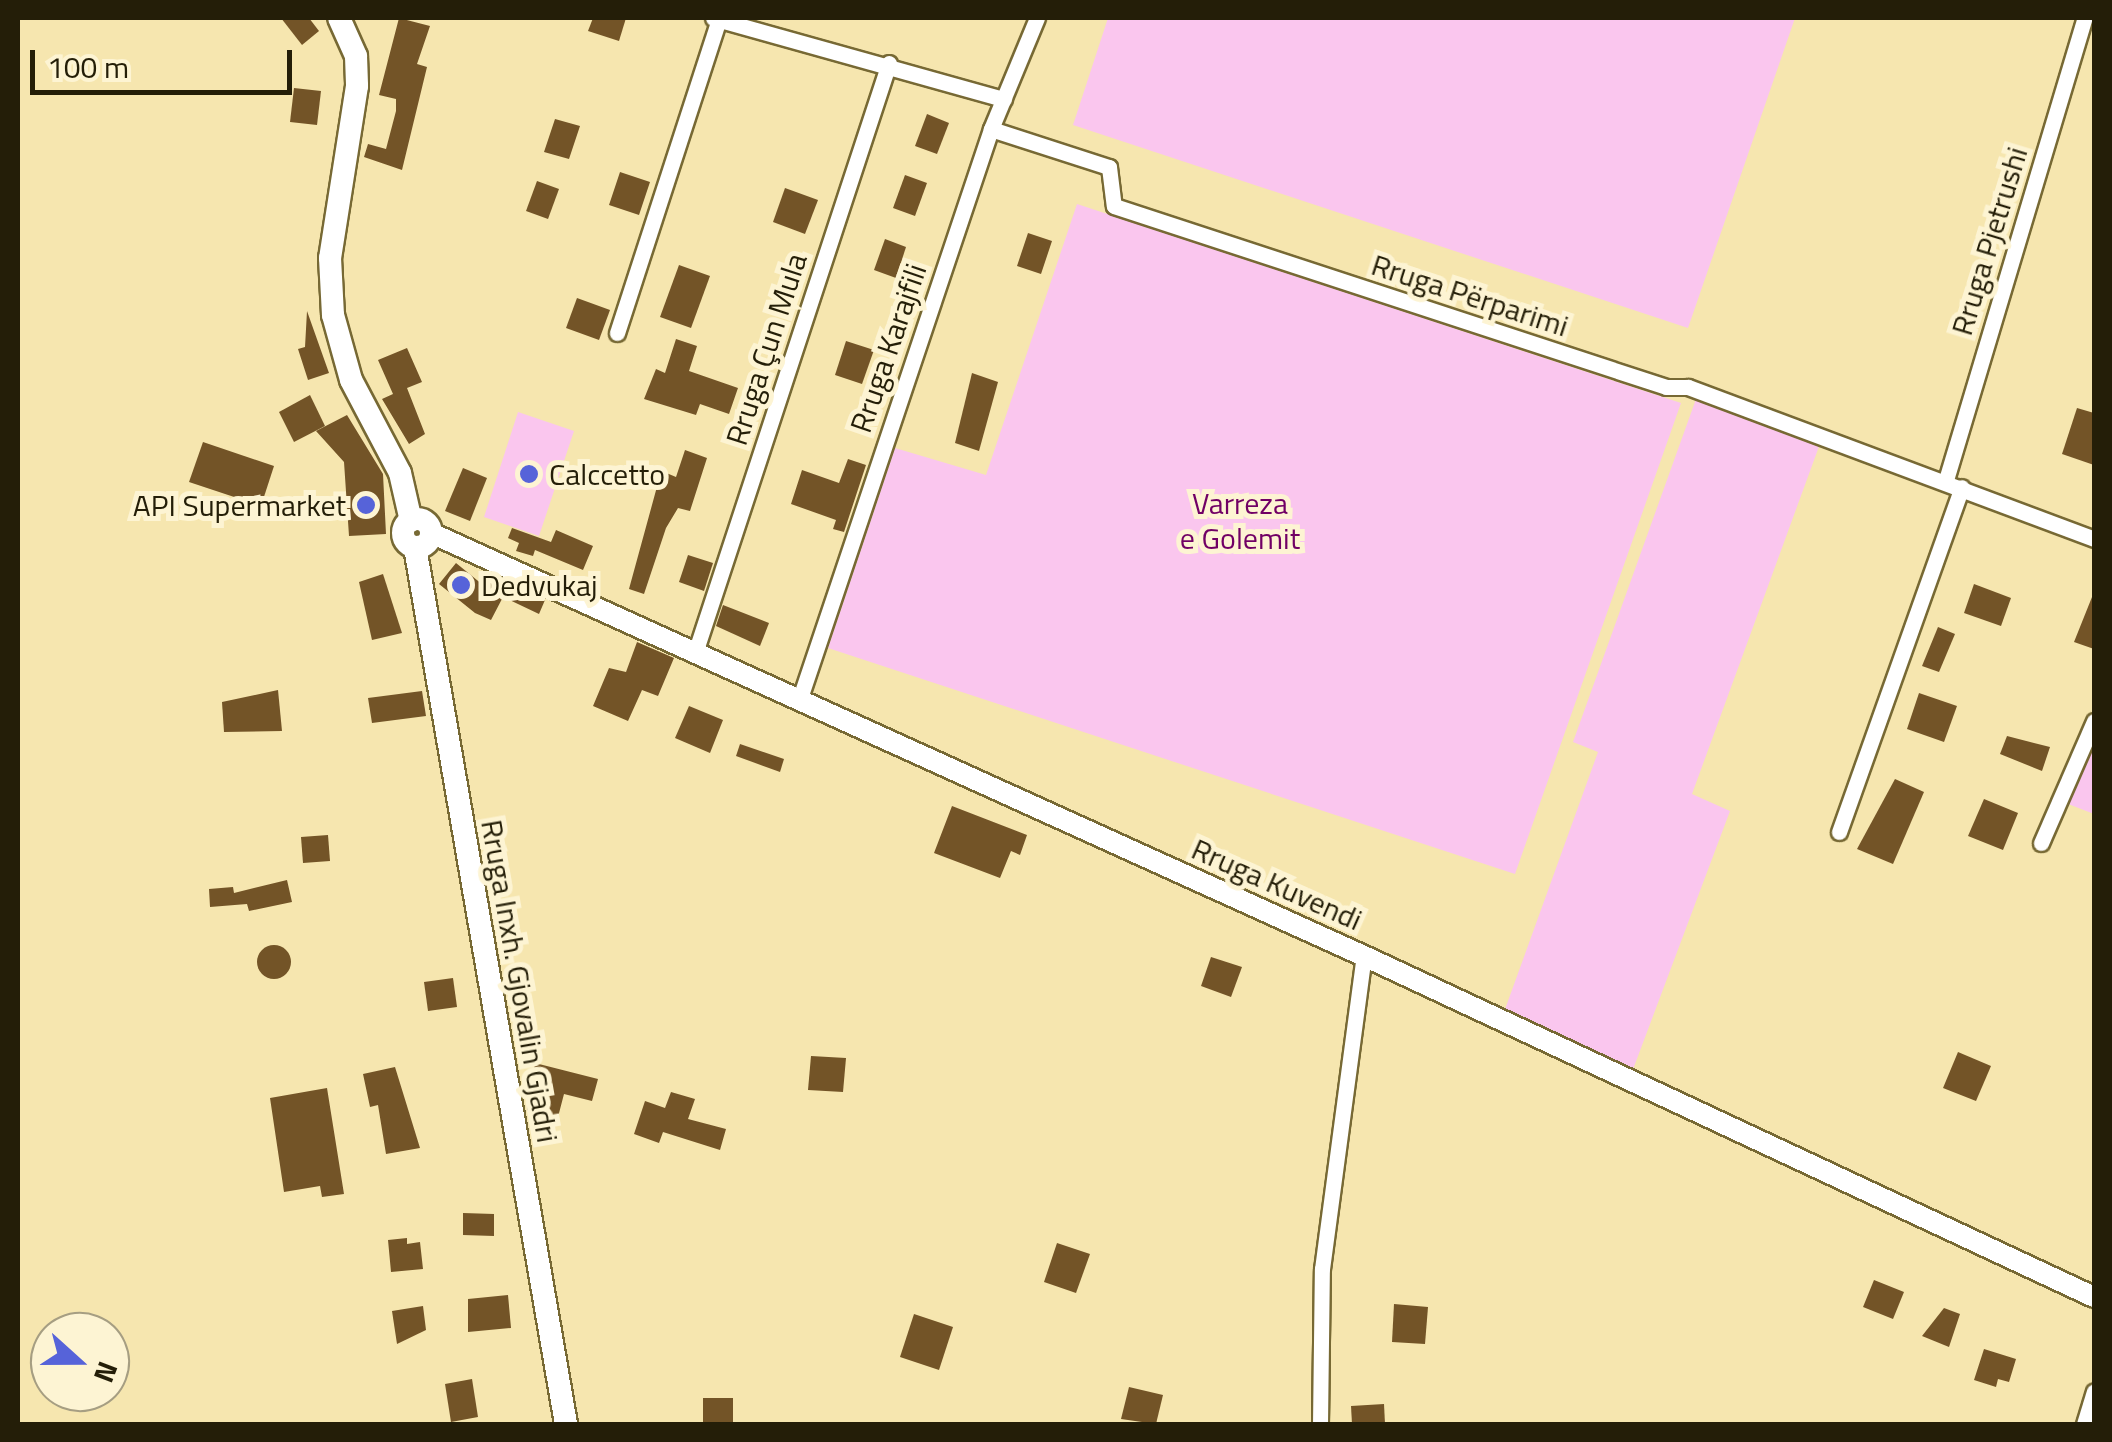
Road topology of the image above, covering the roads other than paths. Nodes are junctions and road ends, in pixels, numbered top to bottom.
1 (339, 18) edge
2 (716, 18) edge
3 (1037, 18) edge
4 (2085, 18) edge
5 (889, 63) junction
6 (1004, 98) junction
7 (991, 129) junction
8 (618, 333) dead end
9 (1946, 480) junction
10 (1962, 487) junction
11 (419, 534) junction
12 (2094, 540) edge
13 (695, 652) junction
14 (800, 698) junction
15 (2094, 722) edge
16 (1839, 832) dead end
17 (2041, 844) dead end
18 (1364, 956) junction
19 (2094, 1297) edge
20 (2094, 1392) edge
21 (566, 1424) edge
22 (1320, 1424) edge
23 (2084, 1424) edge

1 - 11 main road, Rruga Inxh. Gjovalin Gjadri
2 - 5 street
2 - 8 street
3 - 6 street, Rruga Karajfili
4 - 9 street, Rruga Pjetrushi
5 - 6 street
5 - 13 street, Rruga Çun Mula
6 - 7 street, Rruga Karajfili
7 - 9 street, Rruga Përparimi
7 - 14 street, Rruga Karajfili
9 - 10 street, Rruga Përparimi
10 - 12 street, Rruga Përparimi
10 - 16 street
11 - 13 street, Rruga Kuvendi
11 - 21 main road, Rruga Inxh. Gjovalin Gjadri
13 - 14 street, Rruga Kuvendi
14 - 18 street, Rruga Kuvendi
15 - 17 street
18 - 19 street, Rruga Kuvendi
18 - 22 street
20 - 23 street

